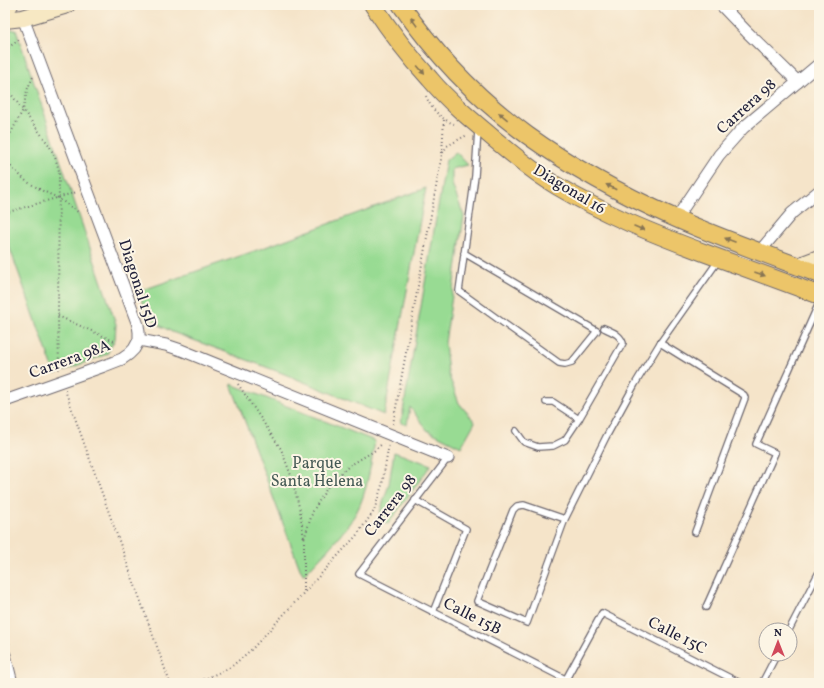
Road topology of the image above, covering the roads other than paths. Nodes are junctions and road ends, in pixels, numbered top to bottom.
1 (10, 5) edge
2 (67, 5) edge
3 (372, 5) edge
4 (401, 5) edge
5 (721, 5) edge
6 (5, 7) edge
7 (24, 18) junction
8 (5, 20) edge
9 (819, 64) edge
10 (798, 82) junction
11 (478, 126) junction
12 (819, 191) edge
13 (676, 218) junction
14 (760, 251) junction
15 (464, 253) junction
16 (819, 258) edge
17 (720, 259) junction
18 (798, 266) junction
19 (819, 274) edge
20 (819, 295) edge
21 (819, 303) edge
22 (604, 328) dead end
23 (139, 340) junction
24 (660, 343) junction
25 (5, 401) edge
26 (546, 402) dead end
27 (580, 419) junction
28 (516, 431) dead end
29 (448, 458) joint
30 (415, 500) junction
31 (565, 519) junction
32 (695, 532) dead end
33 (819, 572) edge
34 (359, 574) joint
35 (706, 607) dead end
36 (433, 612) junction
37 (793, 622) edge
38 (5, 655) edge
39 (773, 662) edge
40 (566, 679) junction
41 (12, 683) edge
42 (573, 683) edge
43 (740, 683) edge
44 (762, 683) edge

1 - 6 street
2 - 7 street
3 -> 11 main road, Diagonal 16
13 -> 4 main road, Diagonal 16
5 - 10 street
7 - 8 street
7 - 23 street, Diagonal 15D
9 - 10 street, Carrera 98
10 - 13 street, Carrera 98
11 - 15 lane
11 -> 17 main road, Diagonal 16
12 - 14 street
14 -> 13 main road, Diagonal 16
14 - 18 main road, Diagonal 16
15 - 15 lane
16 - 18 street
17 -> 20 main road, Diagonal 16
17 - 24 lane
18 - 19 main road, Diagonal 16
21 - 35 lane
22 - 27 lane
23 - 25 street, Carrera 98A
23 - 29 street, Diagonal 15D
24 - 31 lane
24 - 32 lane
26 - 27 lane
27 - 28 lane
29 - 30 lane, Carrera 98
30 - 34 lane, Carrera 98
30 - 36 lane
31 - 31 lane
33 - 37 lane
34 - 36 lane, Calle 15B
36 - 40 lane, Calle 15B
38 - 41 street
39 - 44 lane
40 - 42 lane, Calle 15B
40 - 43 lane, Calle 15C

